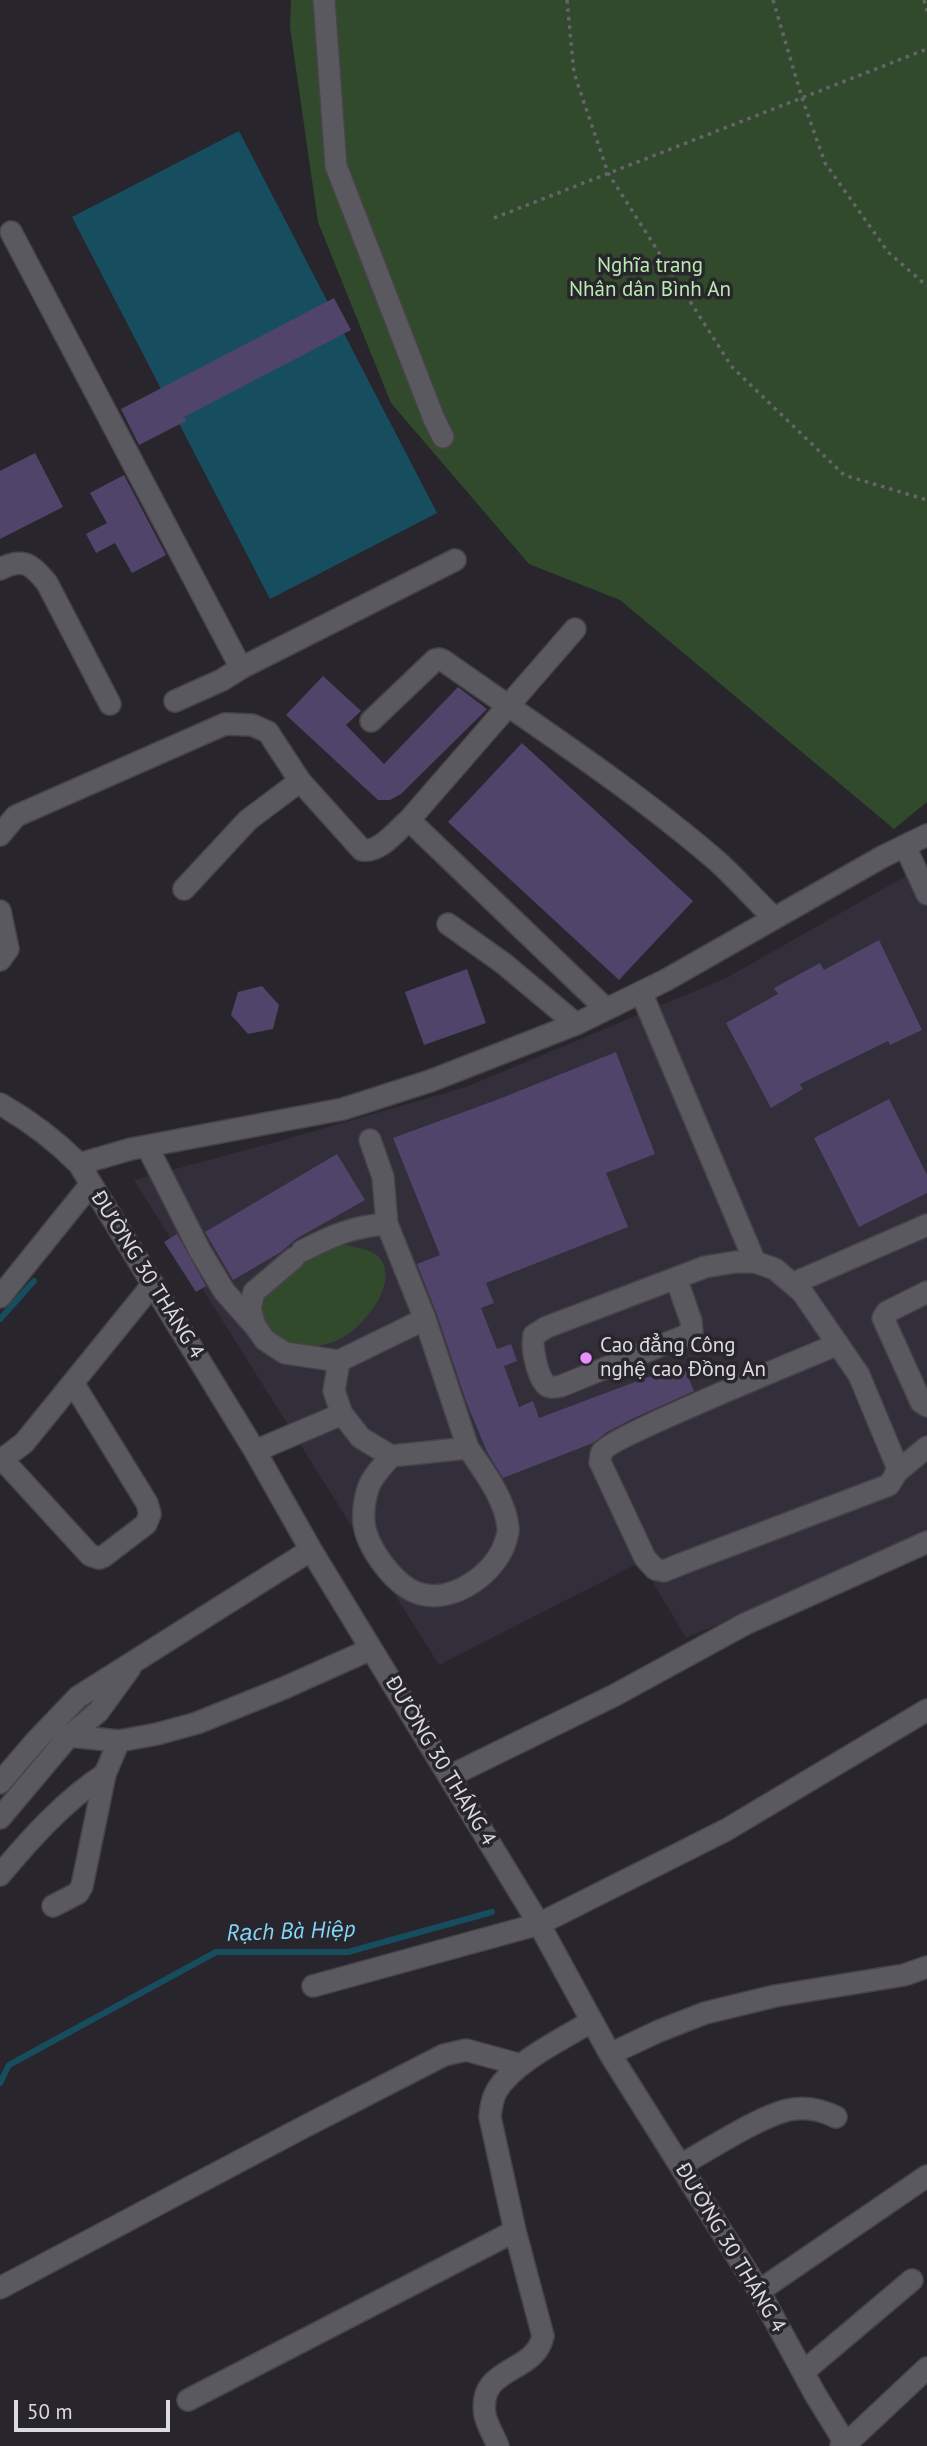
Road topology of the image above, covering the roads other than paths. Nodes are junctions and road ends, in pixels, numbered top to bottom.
1 (324, 0) edge
2 (11, 232) dead end
3 (443, 437) dead end
4 (455, 560) dead end
5 (0, 569) edge
6 (575, 629) dead end
7 (242, 667) junction
8 (175, 701) dead end
9 (110, 704) dead end
10 (508, 706) junction
11 (371, 721) dead end
12 (300, 781) junction
13 (409, 820) junction
14 (0, 835) edge
15 (927, 835) edge
16 (905, 846) junction
17 (184, 889) dead end
18 (927, 894) edge
19 (0, 911) edge
20 (774, 919) junction
21 (449, 924) dead end
22 (0, 960) edge
23 (641, 992) junction
24 (606, 1009) junction
25 (576, 1024) junction
26 (0, 1104) edge
27 (370, 1140) dead end
28 (147, 1146) junction
29 (79, 1164) junction
30 (91, 1184) junction
31 (387, 1224) junction
32 (927, 1225) edge
33 (755, 1262) junction
34 (676, 1279) junction
35 (794, 1283) junction
36 (153, 1284) junction
37 (927, 1292) edge
38 (0, 1297) edge
39 (425, 1319) junction
40 (255, 1326) junction
41 (838, 1344) junction
42 (339, 1361) junction
43 (73, 1383) junction
44 (927, 1406) edge
45 (342, 1414) junction
46 (927, 1447) edge
47 (468, 1448) junction
48 (255, 1451) junction
49 (391, 1456) junction
50 (1, 1460) edge
51 (897, 1472) junction
52 (927, 1542) edge
53 (311, 1550) junction
54 (371, 1649) junction
55 (135, 1661) junction
56 (927, 1710) edge
57 (69, 1736) junction
58 (119, 1741) junction
59 (105, 1774) junction
60 (450, 1776) junction
61 (0, 1783) edge
62 (0, 1818) edge
63 (0, 1875) edge
64 (53, 1906) dead end
65 (539, 1924) junction
66 (927, 1967) edge
67 (313, 1986) dead end
68 (592, 2021) junction
69 (610, 2054) junction
70 (521, 2065) junction
71 (836, 2116) dead end
72 (681, 2165) junction
73 (927, 2176) edge
74 (515, 2231) junction
75 (912, 2280) dead end
76 (0, 2288) edge
77 (759, 2291) junction
78 (927, 2368) edge
79 (803, 2372) junction
80 (188, 2400) dead end
81 (845, 2445) edge
82 (498, 2446) edge

1 - 3 street
2 - 7 street
4 - 7 street
5 - 9 street
6 - 10 street
7 - 8 street
10 - 11 street
10 - 13 street
10 - 20 street
12 - 13 street
12 - 14 street
12 - 17 street
13 - 24 street
15 - 16 street
16 - 18 street
16 - 20 street
19 - 22 street
20 - 23 street
21 - 25 street
23 - 24 street
23 - 33 street
24 - 25 street
25 - 28 street
26 - 29 street, ĐƯỜNG 30 THÁNG 4
27 - 31 street
28 - 29 street
28 - 40 street
29 - 30 street, ĐƯỜNG 30 THÁNG 4
30 - 36 street, ĐƯỜNG 30 THÁNG 4
30 - 38 street
31 - 39 street
31 - 40 street
32 - 35 street
33 - 34 street
33 - 35 street
34 - 34 street
35 - 41 street
36 - 43 street
36 - 48 street, ĐƯỜNG 30 THÁNG 4
37 - 44 street
39 - 42 street
39 - 47 street
40 - 42 street
41 - 51 street
41 - 51 street
42 - 45 street
43 - 50 street
43 - 50 street
45 - 48 street
45 - 49 street
46 - 51 street
47 - 49 street
47 - 49 street
48 - 53 street, ĐƯỜNG 30 THÁNG 4
52 - 60 street
53 - 54 street, ĐƯỜNG 30 THÁNG 4
53 - 55 street
54 - 58 street
54 - 60 street, ĐƯỜNG 30 THÁNG 4
55 - 57 street
55 - 61 street
56 - 65 street
57 - 58 street
57 - 62 street
58 - 59 street
59 - 63 street
59 - 64 street
60 - 65 street, ĐƯỜNG 30 THÁNG 4
65 - 67 street
65 - 68 street, ĐƯỜNG 30 THÁNG 4
66 - 69 street
68 - 69 street, ĐƯỜNG 30 THÁNG 4
68 - 70 street
69 - 72 street, ĐƯỜNG 30 THÁNG 4
70 - 74 street
70 - 76 street
71 - 72 street
72 - 77 street, ĐƯỜNG 30 THÁNG 4
73 - 77 street
74 - 80 street
74 - 82 street
75 - 79 street
77 - 79 street, ĐƯỜNG 30 THÁNG 4
78 - 81 street
79 - 81 street, ĐƯỜNG 30 THÁNG 4

